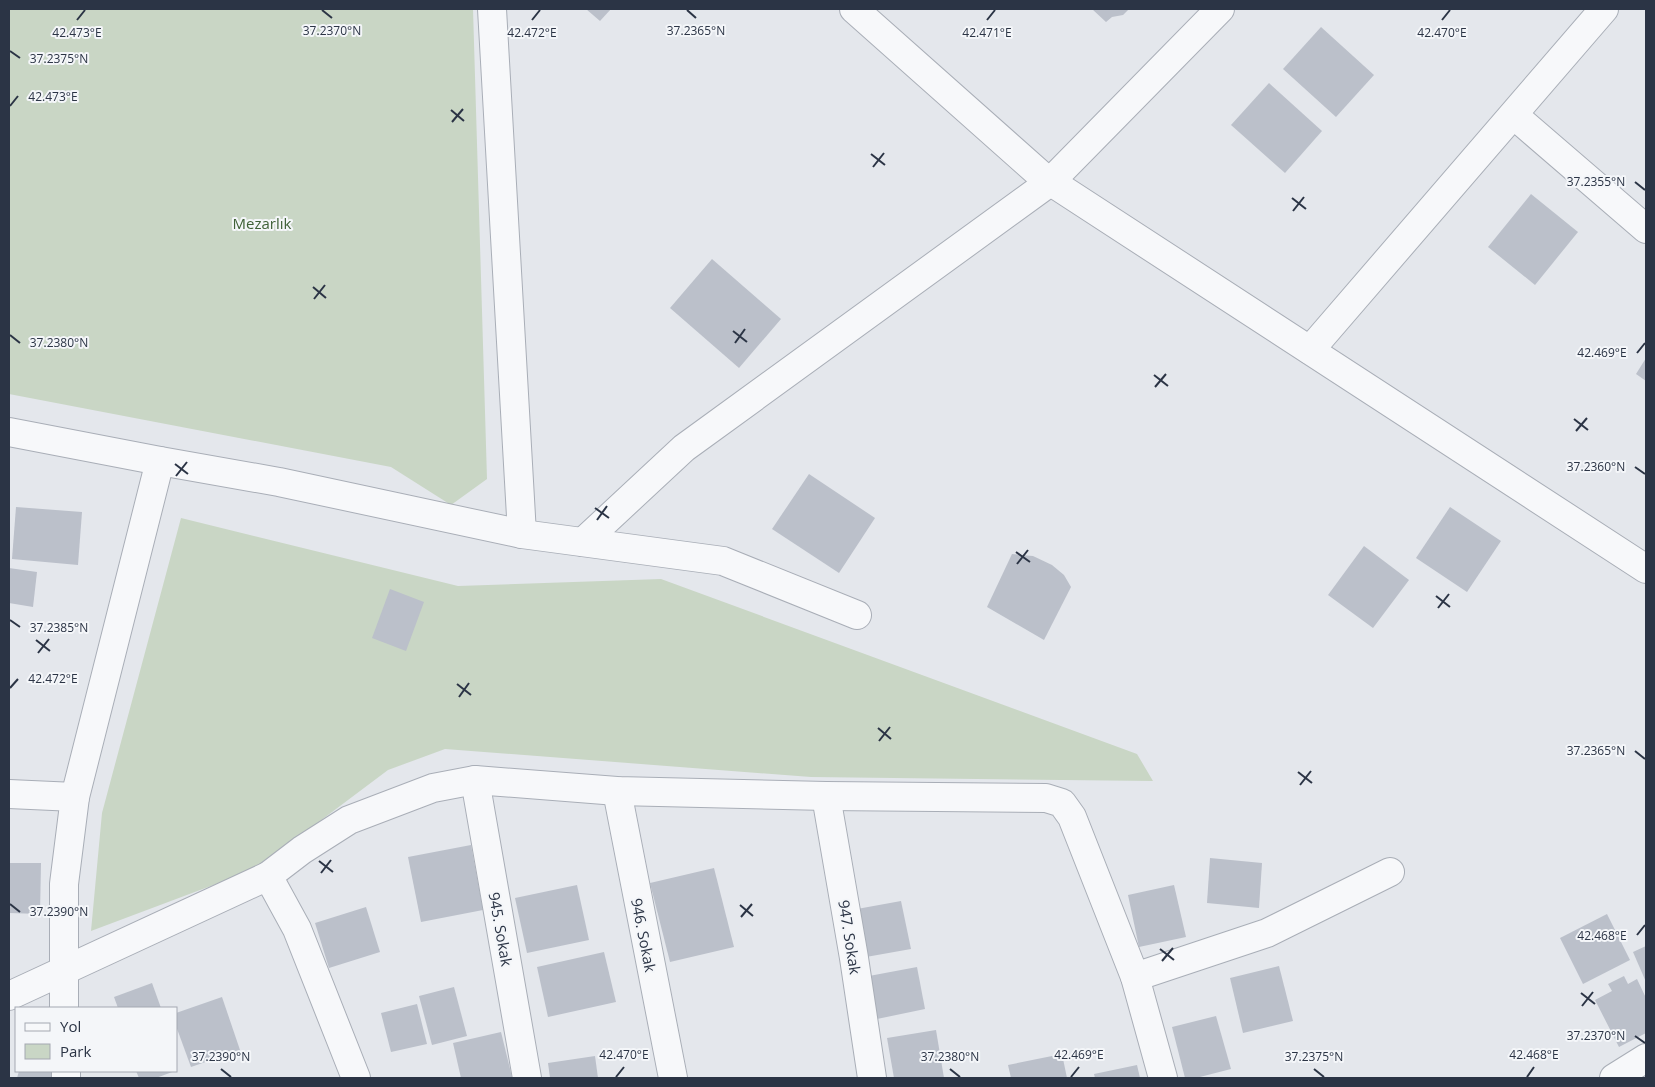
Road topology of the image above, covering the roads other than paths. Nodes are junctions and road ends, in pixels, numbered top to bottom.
1 (492, 9) edge
2 (1220, 9) edge
3 (1604, 9) edge
4 (858, 10) edge
5 (1523, 123) dead end
6 (1050, 182) junction
7 (1646, 229) edge
8 (1310, 350) junction
9 (9, 432) edge
10 (160, 461) junction
11 (522, 534) junction
12 (583, 542) junction
13 (1646, 568) edge
14 (857, 616) dead end
15 (475, 780) junction
16 (617, 791) junction
17 (9, 794) edge
18 (826, 796) junction
19 (75, 797) junction
20 (1390, 872) dead end
21 (268, 876) junction
22 (63, 971) junction
23 (1135, 977) junction
24 (9, 996) edge
25 (64, 1007) edge
26 (1646, 1058) edge
27 (356, 1078) edge
28 (527, 1078) edge
29 (673, 1078) edge
30 (872, 1078) edge
31 (1164, 1078) edge
32 (1614, 1078) edge

1 - 11 street
2 - 6 street
3 - 8 street
4 - 6 street
5 - 7 street
6 - 8 street
6 - 12 street
8 - 13 street
9 - 10 street
10 - 11 street
10 - 19 street
11 - 12 street
12 - 14 street
15 - 16 street
15 - 21 street
15 - 28 street, 945. Sokak
16 - 18 street
16 - 29 street, 946. Sokak
17 - 19 street
18 - 23 street
18 - 30 street, 947. Sokak
19 - 22 street
20 - 23 street
21 - 22 street
21 - 27 street
22 - 24 street
22 - 25 street
23 - 31 street
26 - 32 street

